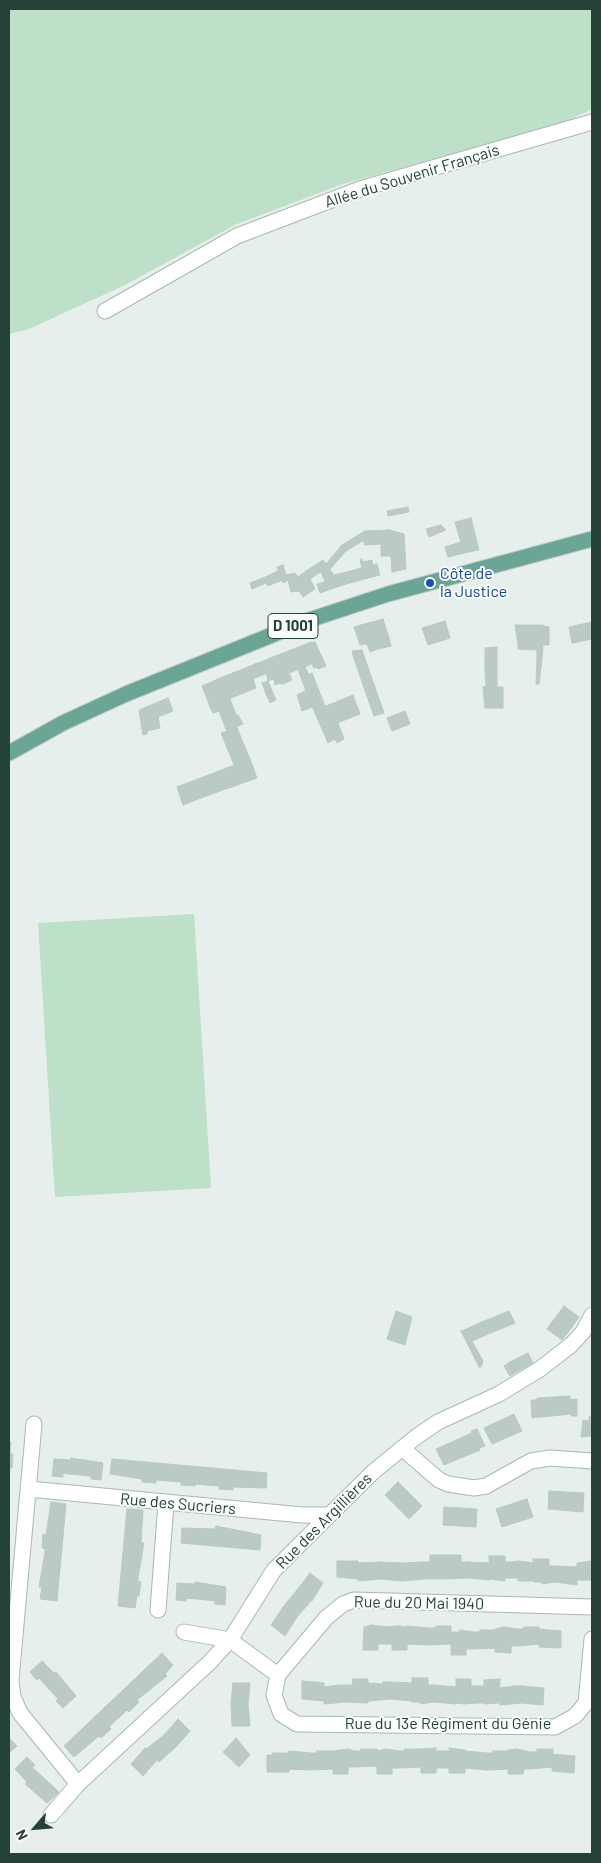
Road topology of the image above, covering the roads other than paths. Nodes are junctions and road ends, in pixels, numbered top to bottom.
1 (592, 122) edge
2 (104, 311) dead end
3 (592, 539) edge
4 (9, 753) edge
5 (592, 1316) edge
6 (34, 1424) dead end
7 (402, 1448) junction
8 (592, 1461) edge
9 (29, 1489) junction
10 (166, 1503) junction
11 (327, 1515) junction
12 (592, 1607) edge
13 (158, 1610) dead end
14 (184, 1632) dead end
15 (592, 1639) edge
16 (230, 1640) junction
17 (278, 1675) junction
18 (78, 1784) junction
19 (51, 1815) dead end

1 - 2 street, Allée du Souvenir Français
3 - 4 main road, D 1001
5 - 7 street, Rue des Argillières
6 - 9 street
7 - 8 street
7 - 11 street, Rue des Argillières
9 - 10 street, Rue des Sucriers
9 - 18 street
10 - 11 street, Rue des Sucriers
10 - 13 street
11 - 16 street, Rue des Argillières
12 - 17 street, Rue du 20 Mai 1940
14 - 16 street
15 - 17 street, Rue du 13e Régiment du Génie
16 - 17 street
16 - 18 street, Rue des Argillières
18 - 19 street, Rue des Argillières

